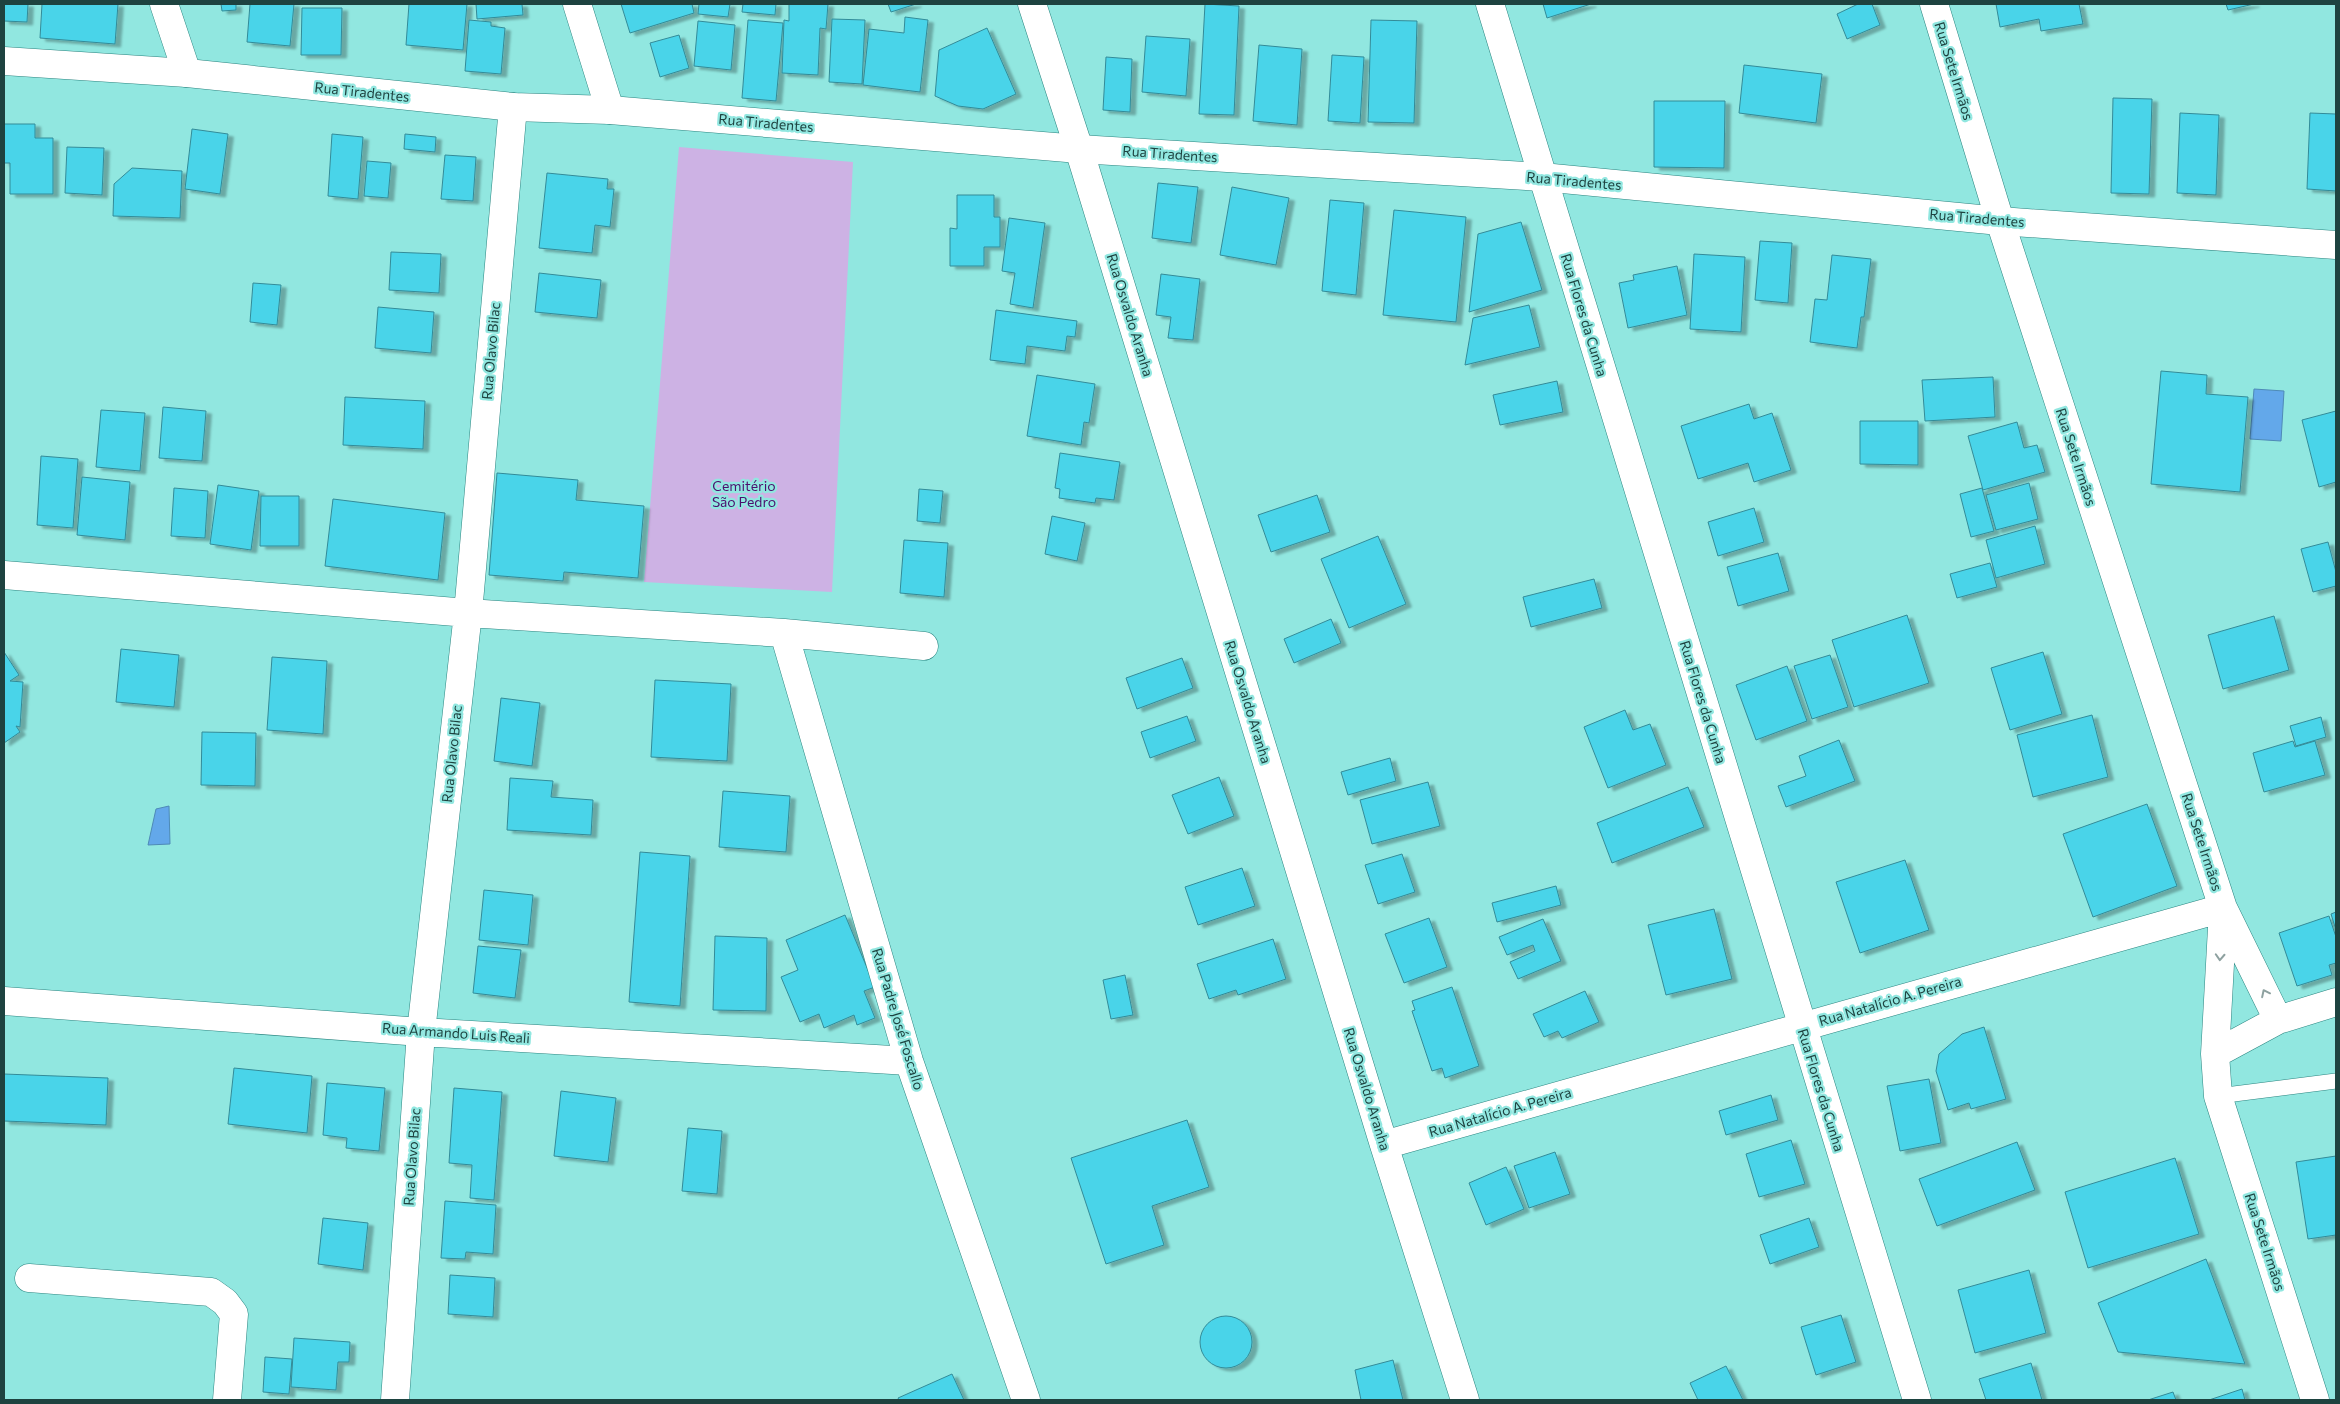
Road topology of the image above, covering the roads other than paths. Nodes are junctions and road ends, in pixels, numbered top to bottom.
1 (164, 4) edge
2 (577, 4) edge
3 (1032, 4) edge
4 (1490, 4) edge
5 (1934, 4) edge
6 (4, 61) edge
7 (187, 74) junction
8 (513, 108) junction
9 (610, 110) junction
10 (1079, 149) junction
11 (1542, 177) junction
12 (2000, 221) junction
13 (2336, 244) edge
14 (4, 575) edge
15 (468, 613) junction
16 (784, 633) junction
17 (924, 646) dead end
18 (2223, 908) junction
19 (4, 1002) edge
20 (2336, 1002) edge
21 (2278, 1020) junction
22 (1802, 1026) junction
23 (421, 1032) junction
24 (2215, 1054) junction
25 (910, 1061) junction
26 (2336, 1081) edge
27 (2218, 1096) junction
28 (1384, 1145) junction
29 (29, 1278) dead end
30 (228, 1400) edge
31 (395, 1400) edge
32 (1026, 1400) edge
33 (1465, 1400) edge
34 (1917, 1400) edge
35 (2315, 1400) edge

1 - 7 street
2 - 9 street
3 - 10 street, Rua Osvaldo Aranha
4 - 11 street, Rua Flores da Cunha
5 - 12 street, Rua Sete Irmãos
6 - 7 street, Rua Tiradentes
7 - 8 street, Rua Tiradentes
8 - 9 street, Rua Tiradentes
8 - 15 street, Rua Olavo Bilac
9 - 10 street, Rua Tiradentes
10 - 11 street, Rua Tiradentes
10 - 28 street, Rua Osvaldo Aranha
11 - 12 street, Rua Tiradentes
11 - 22 street, Rua Flores da Cunha
12 - 13 street, Rua Tiradentes
12 - 18 street, Rua Sete Irmãos
14 - 15 street
15 - 16 street
15 - 23 street, Rua Olavo Bilac
16 - 17 street
16 - 25 street, Rua Padre José Foscallo
21 -> 18 street
18 - 22 street, Rua Natalício A. Pereira
18 -> 24 street, Rua Sete Irmãos
19 - 23 street, Rua Armando Luis Reali
20 - 21 street
21 - 24 street
22 - 28 street, Rua Natalício A. Pereira
22 - 34 street, Rua Flores da Cunha
23 - 25 street, Rua Armando Luis Reali
23 - 31 street, Rua Olavo Bilac
24 - 27 street, Rua Sete Irmãos
25 - 32 street, Rua Padre José Foscallo
26 - 27 lane
27 - 35 street, Rua Sete Irmãos
28 - 33 street, Rua Osvaldo Aranha
29 - 30 street

